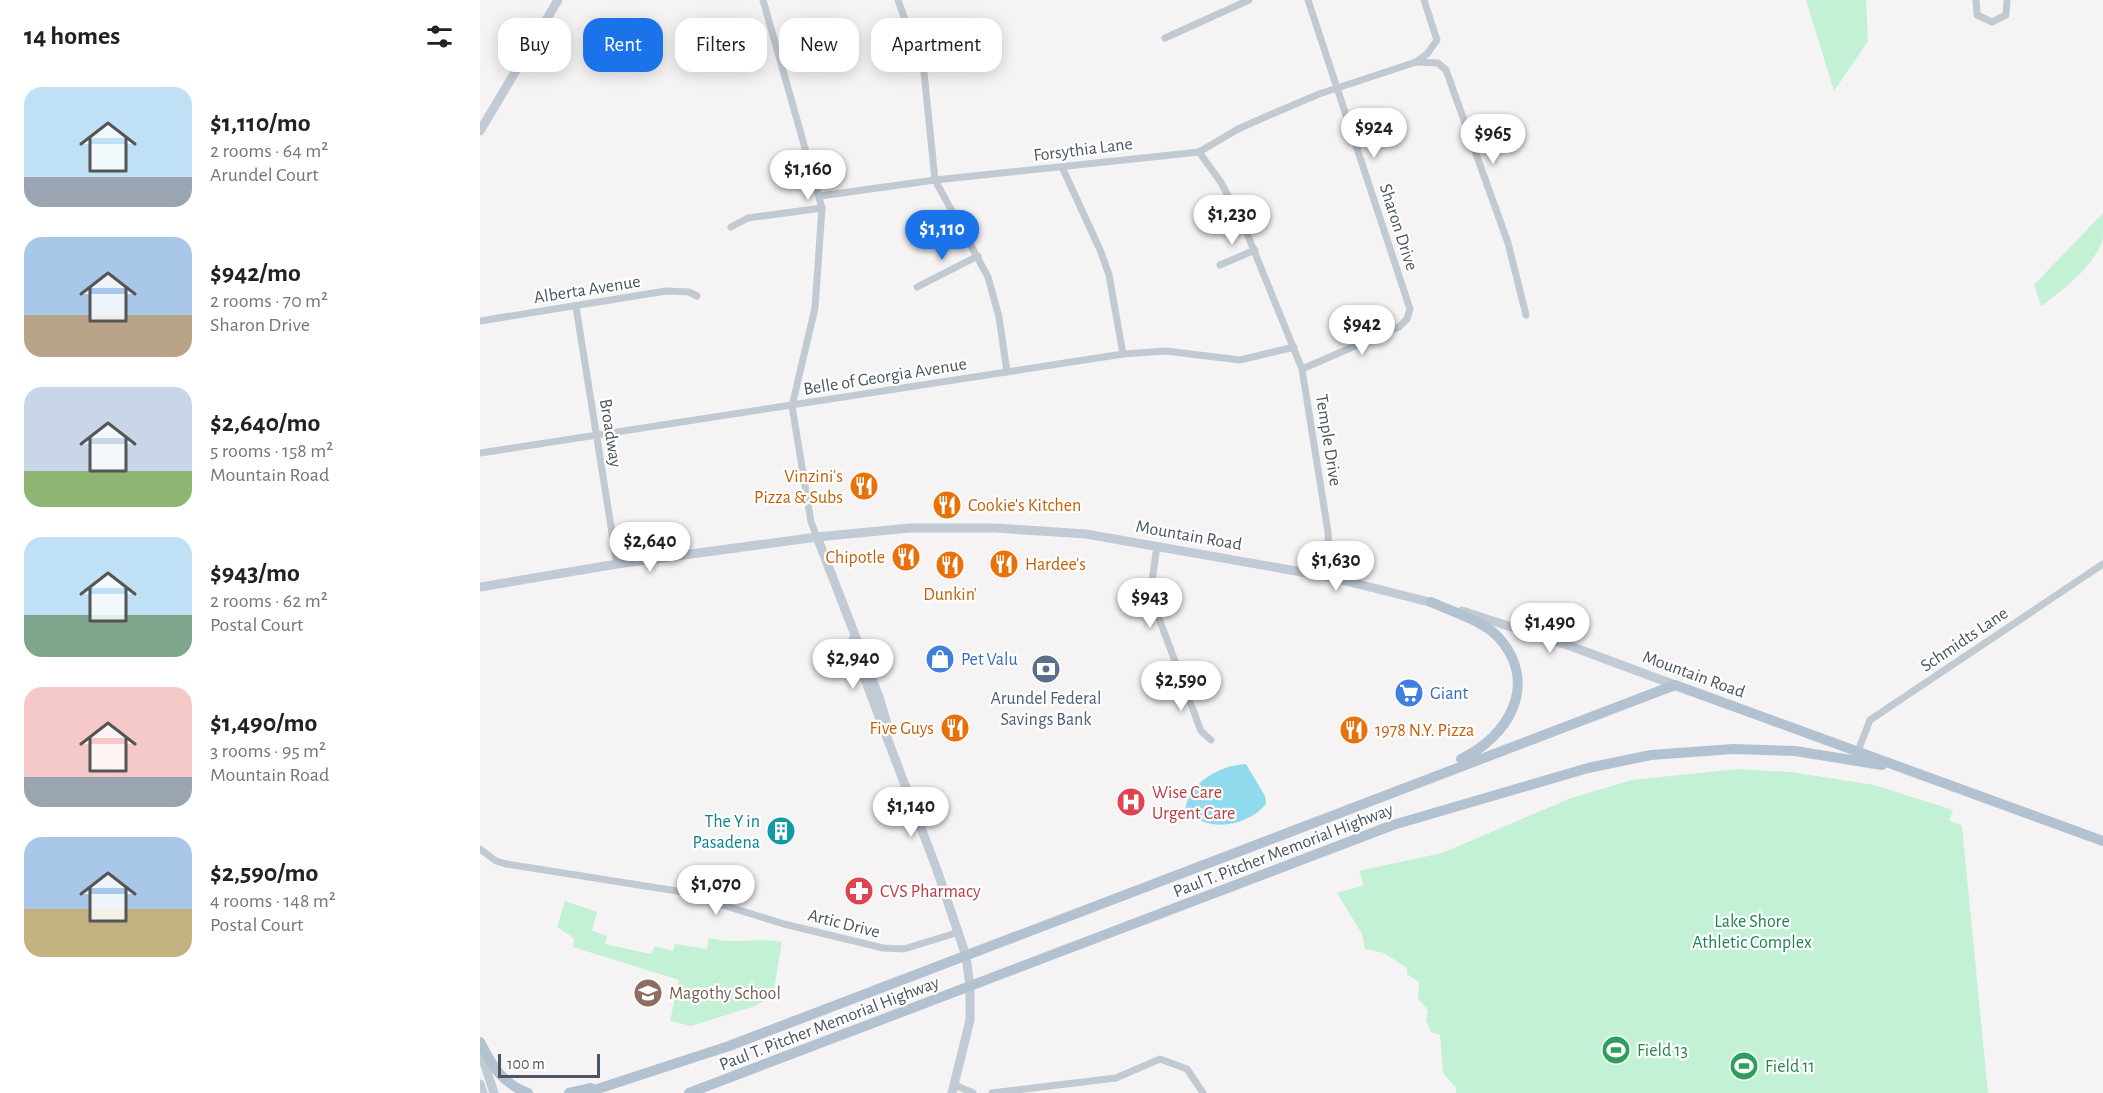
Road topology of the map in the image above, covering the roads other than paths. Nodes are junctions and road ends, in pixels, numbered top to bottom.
1 (558, 0) edge
2 (763, 0) edge
3 (898, 0) edge
4 (1250, 0) edge
5 (1308, 0) edge
6 (1424, 0) edge
7 (1976, 0) edge
8 (2007, 0) edge
9 (1165, 38) dead end
10 (1416, 62) junction
11 (1337, 88) junction
12 (480, 131) edge
13 (1199, 152) junction
14 (1062, 167) junction
15 (935, 180) junction
16 (820, 196) junction
17 (822, 208) junction
18 (730, 227) dead end
19 (1255, 250) junction
20 (978, 256) junction
21 (1220, 265) dead end
22 (917, 287) dead end
23 (697, 296) dead end
24 (576, 307) junction
25 (1526, 315) dead end
26 (480, 321) edge
27 (1294, 347) junction
28 (1123, 354) junction
29 (1302, 369) junction
30 (1007, 372) junction
31 (792, 406) junction
32 (597, 436) junction
33 (480, 453) edge
34 (817, 537) junction
35 (1157, 546) junction
36 (617, 564) junction
37 (2103, 564) edge
38 (1330, 577) junction
39 (480, 587) edge
40 (1431, 602) junction
41 (1675, 685) junction
42 (1211, 740) dead end
43 (1858, 751) junction
44 (1912, 771) junction
45 (1381, 796) junction
46 (2103, 841) edge
47 (480, 849) edge
48 (959, 932) junction
49 (966, 956) junction
50 (970, 987) junction
51 (480, 1042) edge
52 (480, 1048) edge
53 (617, 1083) junction
54 (480, 1084) edge
55 (954, 1089) edge
56 (483, 1093) edge
57 (494, 1093) edge
58 (528, 1093) edge
59 (569, 1093) edge
60 (585, 1093) edge
61 (689, 1093) edge
62 (973, 1093) edge
63 (992, 1093) edge
64 (1203, 1093) edge

1 - 12 main road
2 - 16 street
3 - 15 street
4 - 9 street
5 - 11 street, Sharon Drive
6 - 10 street
7 - 8 street
10 - 11 street, Forsythia Lane
10 - 25 street
11 - 13 street, Forsythia Lane
11 - 29 street, Sharon Drive
13 - 14 street, Forsythia Lane
13 - 19 street, Temple Drive
14 - 15 street, Forsythia Lane
14 - 28 street
15 - 16 street, Forsythia Lane
15 - 20 street
16 - 17 street
17 - 18 street
17 - 31 street
19 - 21 street
19 - 27 street, Temple Drive
20 - 22 street
20 - 30 street
23 - 24 street, Alberta Avenue
24 - 26 street, Alberta Avenue
24 - 32 street, Broadway
27 - 28 street, Belle of Georgia Avenue
27 - 29 street, Temple Drive
28 - 30 street, Belle of Georgia Avenue
29 - 38 street, Temple Drive
30 - 31 street, Belle of Georgia Avenue
31 - 32 street, Belle of Georgia Avenue
31 - 34 street
32 - 33 street, Belle of Georgia Avenue
32 - 36 street, Broadway
34 - 35 main road, Mountain Road
34 - 36 main road, Mountain Road
34 - 48 main road
35 - 38 main road, Mountain Road
35 - 42 street
36 - 39 main road, Mountain Road
37 - 43 street, Schmidts Lane
38 - 40 main road, Mountain Road
40 - 41 main road, Mountain Road
40 - 45 main road
41 - 43 main road, Mountain Road
41 - 45 main road, Paul T. Pitcher Memorial Highway
43 - 44 main road, Mountain Road
44 - 46 main road, Mountain Road
44 - 50 main road, Paul T. Pitcher Memorial Highway
45 - 49 main road, Paul T. Pitcher Memorial Highway
47 - 48 street, Artic Drive
48 - 49 main road
49 - 50 main road
49 - 53 main road, Paul T. Pitcher Memorial Highway
50 - 55 main road
50 - 61 main road, Paul T. Pitcher Memorial Highway
51 - 58 main road
52 - 57 main road
53 - 59 main road
53 - 60 main road, Paul T. Pitcher Memorial Highway
54 - 56 main road
55 - 62 street
63 - 64 street

